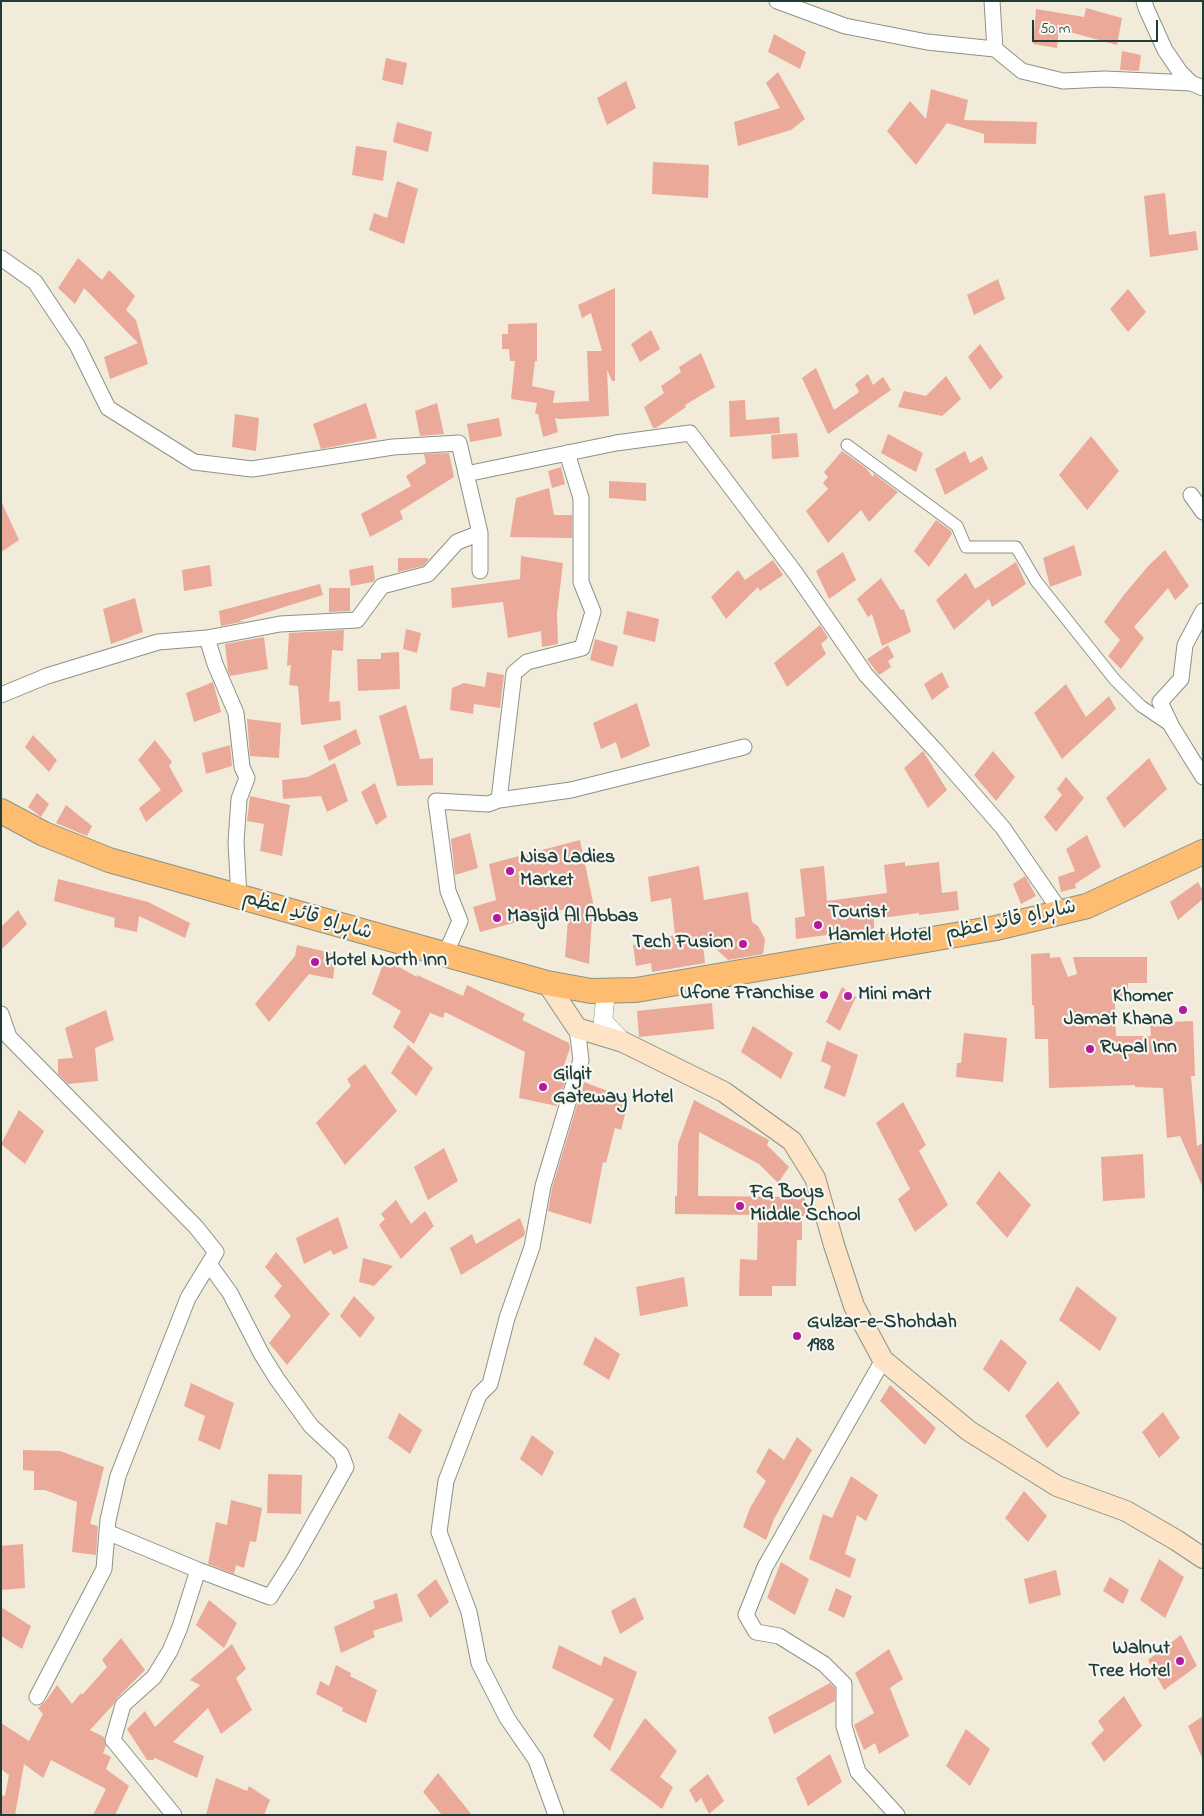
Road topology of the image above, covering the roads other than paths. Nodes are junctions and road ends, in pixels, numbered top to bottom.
1 (777, 1) edge
2 (992, 1) edge
3 (1144, 1) edge
4 (995, 49) junction
5 (1197, 85) edge
6 (1, 258) edge
7 (848, 445) dead end
8 (567, 453) junction
9 (466, 474) junction
10 (1191, 495) dead end
11 (1203, 512) edge
12 (480, 533) junction
13 (480, 571) dead end
14 (1203, 611) edge
15 (207, 638) junction
16 (1, 695) edge
17 (1172, 727) junction
18 (744, 747) dead end
19 (1203, 777) edge
20 (499, 800) junction
21 (1, 811) edge
22 (1203, 854) edge
23 (239, 898) junction
24 (1061, 912) junction
25 (446, 955) junction
26 (546, 983) junction
27 (606, 991) junction
28 (1, 1014) edge
29 (577, 1028) junction
30 (5, 1034) edge
31 (623, 1042) junction
32 (209, 1264) junction
33 (883, 1360) junction
34 (107, 1532) junction
35 (1203, 1558) edge
36 (198, 1570) junction
37 (37, 1697) dead end
38 (174, 1815) edge
39 (556, 1815) edge
40 (897, 1815) edge

1 - 4 street
2 - 4 street
3 - 5 street
4 - 5 street
6 - 9 street
7 - 17 street
8 - 9 street
8 - 20 street
8 - 24 street
9 - 12 street
10 - 11 street
12 - 13 street
12 - 15 street
14 - 17 street
15 - 16 street
15 - 23 street
17 - 19 street
18 - 20 street
20 - 25 street
21 - 23 highway, شاہراہِ قائدِ اعظم
22 - 24 highway, شاہراہِ قائدِ اعظم
23 - 25 highway, شاہراہِ قائدِ اعظم
24 - 27 highway, شاہراہِ قائدِ اعظم
25 - 26 highway, شاہراہِ قائدِ اعظم
26 - 27 highway, شاہراہِ قائدِ اعظم
26 - 29 main road
27 - 31 street
28 - 30 street
29 - 31 main road
29 - 39 street
30 - 32 street
31 - 33 main road
32 - 34 street
32 - 36 street
33 - 35 main road
33 - 40 street
34 - 36 street
34 - 37 street
36 - 38 street

